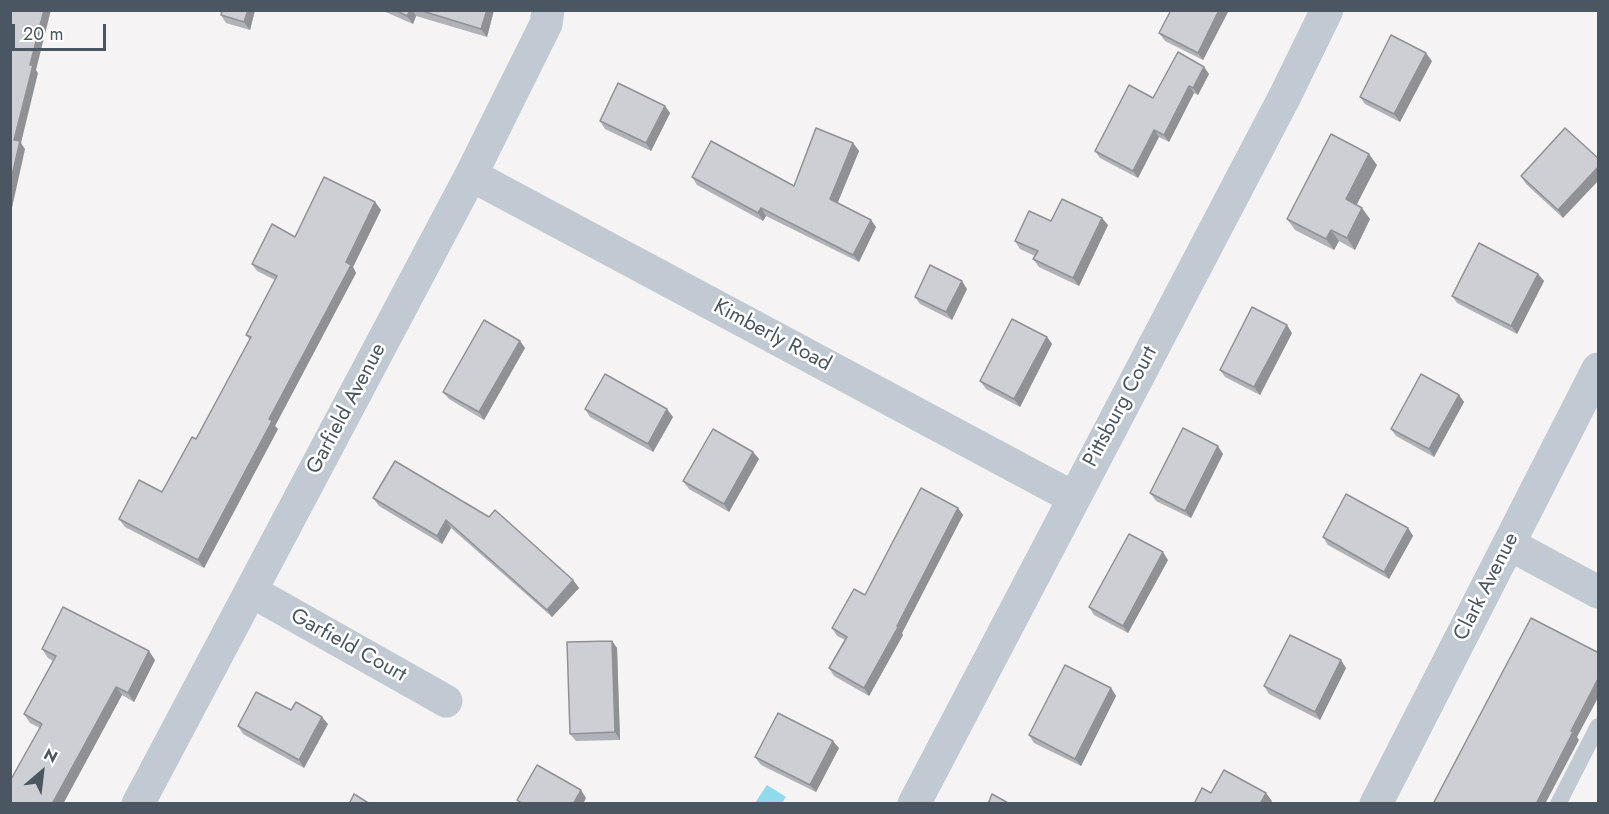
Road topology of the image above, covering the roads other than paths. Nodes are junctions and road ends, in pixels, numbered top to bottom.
1 (548, 10) edge
2 (1327, 10) edge
3 (471, 175) junction
4 (1599, 369) edge
5 (1074, 498) junction
6 (1509, 544) junction
7 (251, 591) junction
8 (1599, 592) edge
9 (446, 701) dead end
10 (1599, 726) edge
11 (138, 804) edge
12 (914, 804) edge
13 (1376, 804) edge
14 (1558, 804) edge

1 - 3 street, Garfield Avenue
2 - 5 street, Pittsburg Court
3 - 5 street, Kimberly Road
3 - 7 street, Garfield Avenue
4 - 6 street, Clark Avenue
5 - 12 street, Pittsburg Court
6 - 8 street
6 - 13 street, Clark Avenue
7 - 9 street, Garfield Court
7 - 11 street, Garfield Avenue
10 - 14 lane

